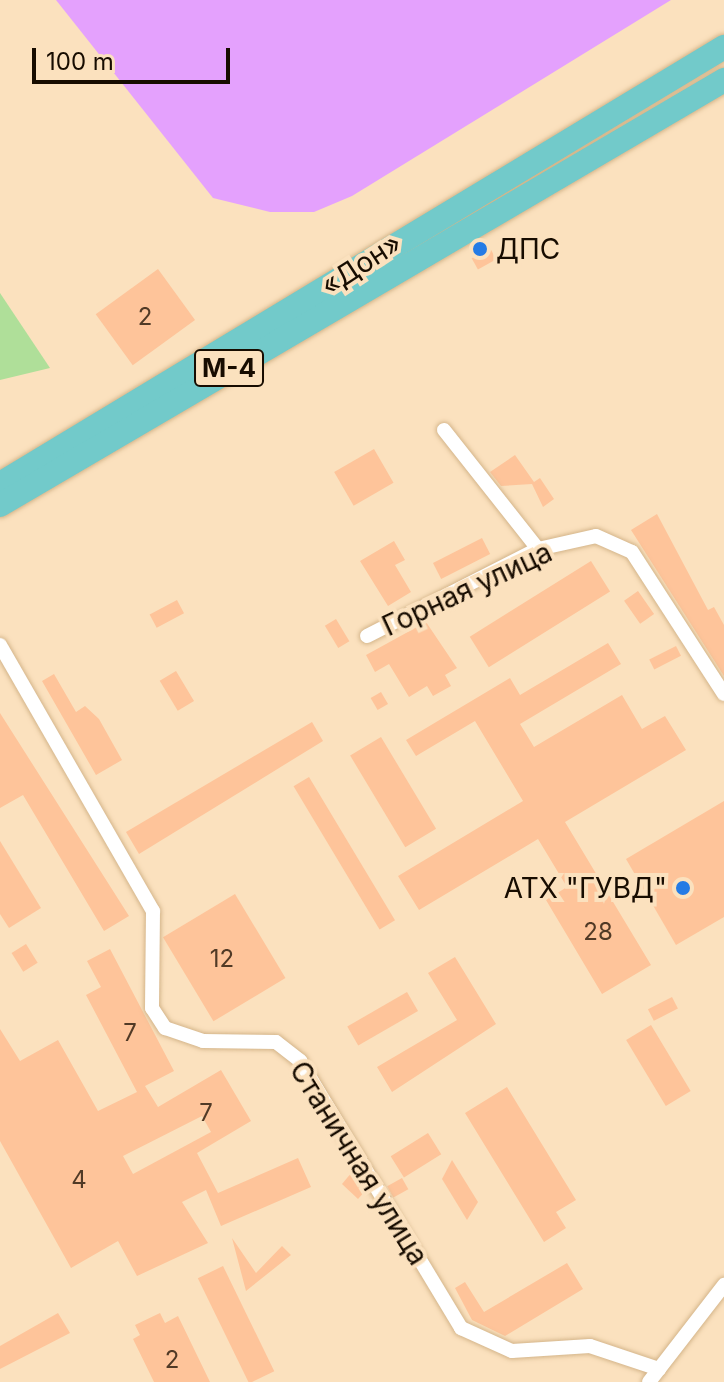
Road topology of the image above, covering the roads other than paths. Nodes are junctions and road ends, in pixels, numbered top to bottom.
1 (724, 47) edge
2 (724, 80) edge
3 (444, 430) dead end
4 (0, 484) edge
5 (0, 505) edge
6 (538, 549) junction
7 (367, 636) dead end
8 (0, 645) edge
9 (724, 694) edge
10 (724, 1285) edge
11 (659, 1369) junction
12 (649, 1382) edge

1 - 4 highway, «Дон» / М-4
2 - 5 highway, «Дон» / М-4
3 - 6 street
6 - 7 street, Горная улица
6 - 9 street, Горная улица
8 - 11 street, Станичная улица
10 - 11 street
11 - 12 street

